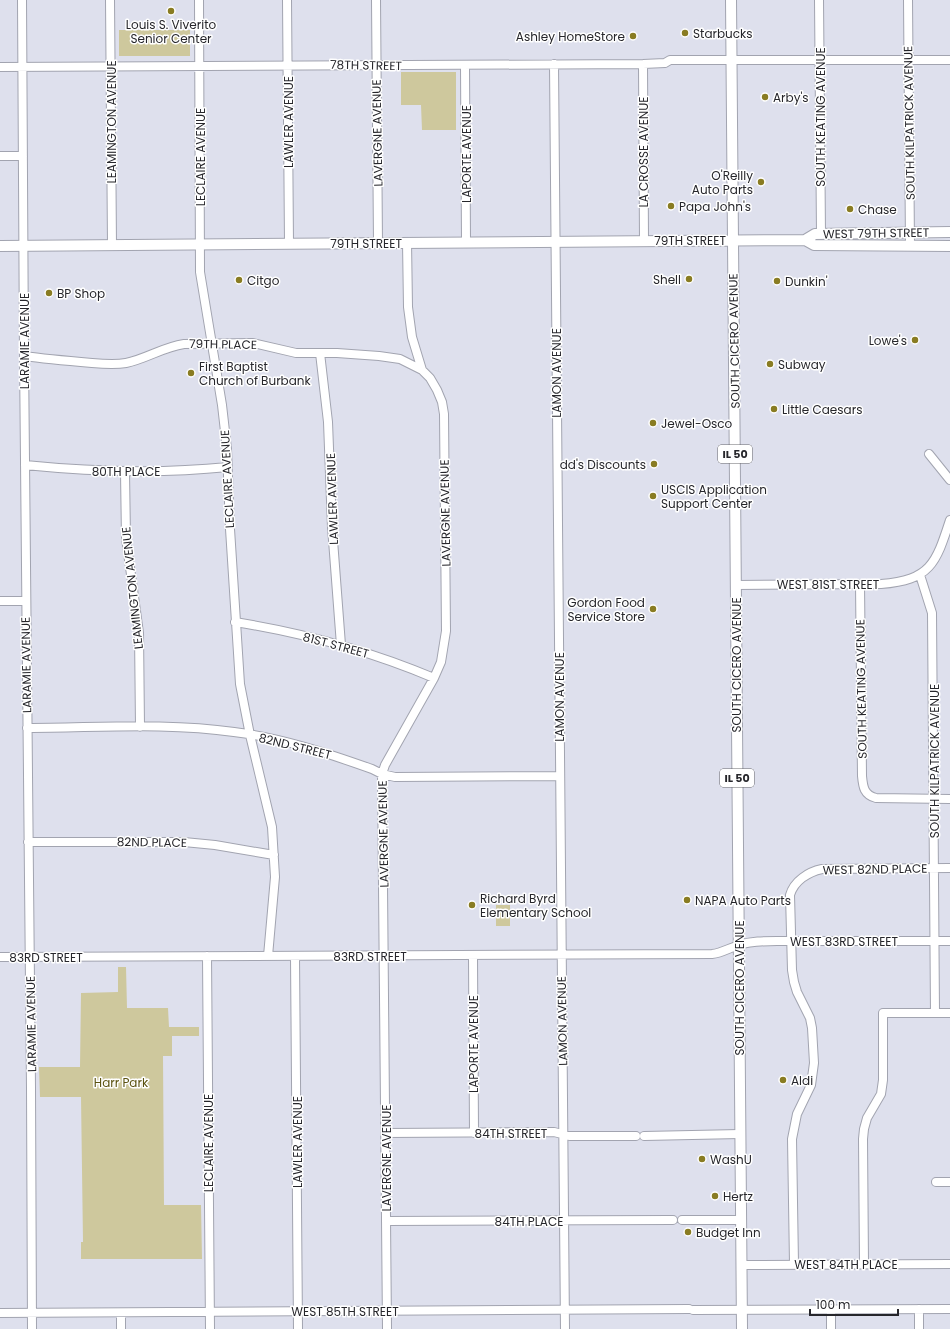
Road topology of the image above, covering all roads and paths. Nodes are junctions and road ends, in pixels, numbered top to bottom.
1 (22, 0) edge
2 (110, 0) edge
3 (199, 0) edge
4 (287, 0) edge
5 (376, 0) edge
6 (731, 0) edge
7 (819, 0) edge
8 (908, 0) edge
9 (732, 60) junction
10 (820, 60) junction
11 (908, 60) junction
12 (950, 60) edge
13 (288, 64) junction
14 (554, 64) junction
15 (643, 64) junction
16 (199, 65) junction
17 (381, 65) junction
18 (465, 65) junction
19 (111, 66) junction
20 (0, 67) edge
21 (22, 67) junction
22 (0, 156) edge
23 (23, 156) junction
24 (950, 232) edge
25 (910, 233) junction
26 (821, 234) junction
27 (733, 240) junction
28 (804, 240) junction
29 (555, 241) junction
30 (644, 241) junction
31 (406, 242) junction
32 (466, 242) junction
33 (289, 243) junction
34 (378, 243) junction
35 (200, 244) junction
36 (23, 245) junction
37 (112, 245) junction
38 (0, 246) edge
39 (910, 246) junction
40 (950, 246) edge
41 (211, 344) junction
42 (320, 353) junction
43 (24, 356) junction
44 (422, 370) junction
45 (930, 454) dead end
46 (24, 465) junction
47 (228, 467) junction
48 (124, 472) junction
49 (950, 480) edge
50 (950, 520) edge
51 (920, 575) junction
52 (860, 584) junction
53 (736, 585) junction
54 (0, 601) edge
55 (26, 601) junction
56 (235, 622) junction
57 (341, 645) junction
58 (434, 678) junction
59 (140, 727) junction
60 (27, 728) junction
61 (250, 734) junction
62 (382, 774) junction
63 (560, 776) junction
64 (934, 799) junction
65 (950, 799) edge
66 (28, 842) junction
67 (274, 855) junction
68 (934, 868) junction
69 (950, 868) edge
70 (791, 941) junction
71 (935, 941) junction
72 (950, 941) edge
73 (739, 945) junction
74 (561, 954) junction
75 (473, 955) junction
76 (207, 956) junction
77 (268, 956) junction
78 (296, 956) junction
79 (384, 956) junction
80 (0, 957) edge
81 (30, 957) junction
82 (935, 1013) junction
83 (950, 1013) edge
84 (385, 1133) junction
85 (474, 1133) junction
86 (564, 1134) junction
87 (740, 1134) junction
88 (936, 1182) dead end
89 (950, 1182) edge
90 (564, 1220) junction
91 (673, 1220) dead end
92 (682, 1220) dead end
93 (741, 1220) junction
94 (386, 1221) junction
95 (794, 1264) junction
96 (864, 1264) junction
97 (950, 1264) edge
98 (742, 1265) junction
99 (831, 1309) junction
100 (919, 1309) junction
101 (950, 1309) edge
102 (565, 1310) junction
103 (742, 1310) junction
104 (387, 1311) junction
105 (210, 1312) junction
106 (298, 1312) junction
107 (0, 1313) edge
108 (32, 1313) junction
109 (121, 1313) junction
110 (32, 1329) edge
111 (121, 1329) edge
112 (210, 1329) edge
113 (298, 1329) edge
114 (387, 1329) edge
115 (565, 1329) edge
116 (742, 1329) edge
117 (831, 1329) edge
118 (919, 1329) edge

1 - 21 street, LARAMIE AVENUE
2 - 19 street, LEAMINGTON AVENUE
3 - 16 street, LECLAIRE AVENUE
4 - 13 street, LAWLER AVENUE
5 - 17 street, LAVERGNE AVENUE
6 - 9 main road, SOUTH CICERO AVENUE / IL 50
7 - 10 street, SOUTH KEATING AVENUE
8 - 11 street, SOUTH KILPATRICK AVENUE
9 - 10 street, 78TH STREET
9 - 15 street, 78TH STREET
9 - 27 main road, SOUTH CICERO AVENUE / IL 50
10 - 11 street, 78TH STREET
10 - 26 street, SOUTH KEATING AVENUE
11 - 12 street, 78TH STREET
11 - 25 street, SOUTH KILPATRICK AVENUE
13 - 16 street, 78TH STREET
13 - 17 street, 78TH STREET
13 - 33 street, LAWLER AVENUE
14 - 15 street, 78TH STREET
14 - 18 street, 78TH STREET
14 - 29 street, LAMON AVENUE
15 - 30 street, LA CROSSE AVENUE
16 - 19 street, 78TH STREET
16 - 35 street, LECLAIRE AVENUE
17 - 18 street, 78TH STREET
17 - 34 street, LAVERGNE AVENUE
18 - 32 street, LAPORTE AVENUE
19 - 21 street, 78TH STREET
19 - 37 street, LEAMINGTON AVENUE
20 - 21 street, 78TH STREET
21 - 23 street, LARAMIE AVENUE
22 - 23 street
23 - 36 street, LARAMIE AVENUE
24 - 25 main road, WEST 79TH STREET
25 - 26 main road, WEST 79TH STREET
25 - 39 street, SOUTH KILPATRICK AVENUE
26 - 28 main road, WEST 79TH STREET
27 - 28 main road, WEST 79TH STREET
27 - 30 main road, 79TH STREET
27 - 53 main road, SOUTH CICERO AVENUE / IL 50
28 - 39 main road, WEST 79TH STREET
29 - 30 main road, 79TH STREET
29 - 32 main road, 79TH STREET
29 - 63 street, LAMON AVENUE
31 - 32 main road, 79TH STREET
31 - 34 main road, 79TH STREET
31 - 44 street, LAVERGNE AVENUE
33 - 34 main road, 79TH STREET
33 - 35 main road, 79TH STREET
35 - 37 main road, 79TH STREET
35 - 41 street, LECLAIRE AVENUE
36 - 37 main road, 79TH STREET
36 - 38 main road, 79TH STREET
36 - 43 street, LARAMIE AVENUE
39 - 40 main road, WEST 79TH STREET
41 - 42 street, 79TH PLACE
41 - 43 street, 79TH PLACE
41 - 47 street, LECLAIRE AVENUE
42 - 44 street, 79TH PLACE
42 - 57 street, LAWLER AVENUE
43 - 46 street, LARAMIE AVENUE
44 - 58 street, LAVERGNE AVENUE
45 - 49 street
46 - 48 street, 80TH PLACE
46 - 55 street, LARAMIE AVENUE
47 - 48 street, 80TH PLACE
47 - 56 street, LECLAIRE AVENUE
48 - 59 street, LEAMINGTON AVENUE
50 - 51 street
51 - 52 street, WEST 81ST STREET
51 - 64 street, SOUTH KILPATRICK AVENUE
52 - 53 street, WEST 81ST STREET
52 - 64 street, SOUTH KEATING AVENUE
53 - 73 main road, SOUTH CICERO AVENUE / IL 50
54 - 55 street
55 - 60 street, LARAMIE AVENUE
56 - 57 street, 81ST STREET
56 - 61 street, LECLAIRE AVENUE
57 - 58 street, 81ST STREET
58 - 62 street, LAVERGNE AVENUE
59 - 60 street, 82ND STREET
59 - 61 street, 82ND STREET
60 - 66 street, LARAMIE AVENUE
61 - 62 street, 82ND STREET
61 - 67 street, LECLAIRE AVENUE
62 - 63 street, 82ND STREET
62 - 79 street, LAVERGNE AVENUE
63 - 74 street, LAMON AVENUE
64 - 65 street
64 - 68 street, SOUTH KILPATRICK AVENUE
66 - 67 street, 82ND PLACE
66 - 81 street, LARAMIE AVENUE
67 - 77 street, LECLAIRE AVENUE
68 - 69 street, WEST 82ND PLACE
68 - 70 street, WEST 82ND PLACE
68 - 71 street, SOUTH KILPATRICK AVENUE
70 - 71 street, WEST 83RD STREET
70 - 73 street, WEST 83RD STREET
70 - 95 street
71 - 72 street, WEST 83RD STREET
71 - 82 street, SOUTH KILPATRICK AVENUE
73 - 74 street, 83RD STREET
73 - 87 main road, SOUTH CICERO AVENUE / IL 50
74 - 75 street, 83RD STREET
74 - 86 street, LAMON AVENUE
75 - 79 street, 83RD STREET
75 - 85 street, LAPORTE AVENUE
76 - 77 street, 83RD STREET
76 - 81 street, 83RD STREET
76 - 105 street, LECLAIRE AVENUE
77 - 78 street, 83RD STREET
78 - 79 street, 83RD STREET
78 - 106 street, LAWLER AVENUE
79 - 84 street, LAVERGNE AVENUE
80 - 81 street, 83RD STREET
81 - 108 street, LARAMIE AVENUE
82 - 83 street
82 - 96 street
84 - 85 street, 84TH STREET
84 - 94 street, LAVERGNE AVENUE
85 - 86 street, 84TH STREET
86 - 87 street, 84TH STREET
86 - 90 street, LAMON AVENUE
87 - 93 main road, SOUTH CICERO AVENUE / IL 50
88 - 89 street
90 - 91 street, 84TH PLACE
90 - 94 street, 84TH PLACE
90 - 102 street, LAMON AVENUE
92 - 93 street
93 - 98 main road, SOUTH CICERO AVENUE / IL 50
94 - 104 street, LAVERGNE AVENUE
95 - 96 street, WEST 84TH PLACE
95 - 98 street, WEST 84TH PLACE
96 - 97 street, WEST 84TH PLACE
98 - 103 main road, SOUTH CICERO AVENUE / IL 50
99 - 100 street, WEST 85TH STREET
99 - 103 street, WEST 85TH STREET
99 - 117 street
100 - 101 street, WEST 85TH STREET
100 - 118 street
102 - 103 street, WEST 85TH STREET
102 - 104 street, WEST 85TH STREET
102 - 115 street, LAMON AVENUE
103 - 116 main road, SOUTH CICERO AVENUE / IL 50
104 - 106 street, WEST 85TH STREET
104 - 114 street, LAVERGNE AVENUE
105 - 106 street, WEST 85TH STREET
105 - 109 street, WEST 85TH STREET
105 - 112 street, LECLAIRE AVENUE
106 - 113 street, LAWLER AVENUE
107 - 108 street, WEST 85TH STREET
108 - 109 street, WEST 85TH STREET
108 - 110 street, LARAMIE AVENUE
109 - 111 street

